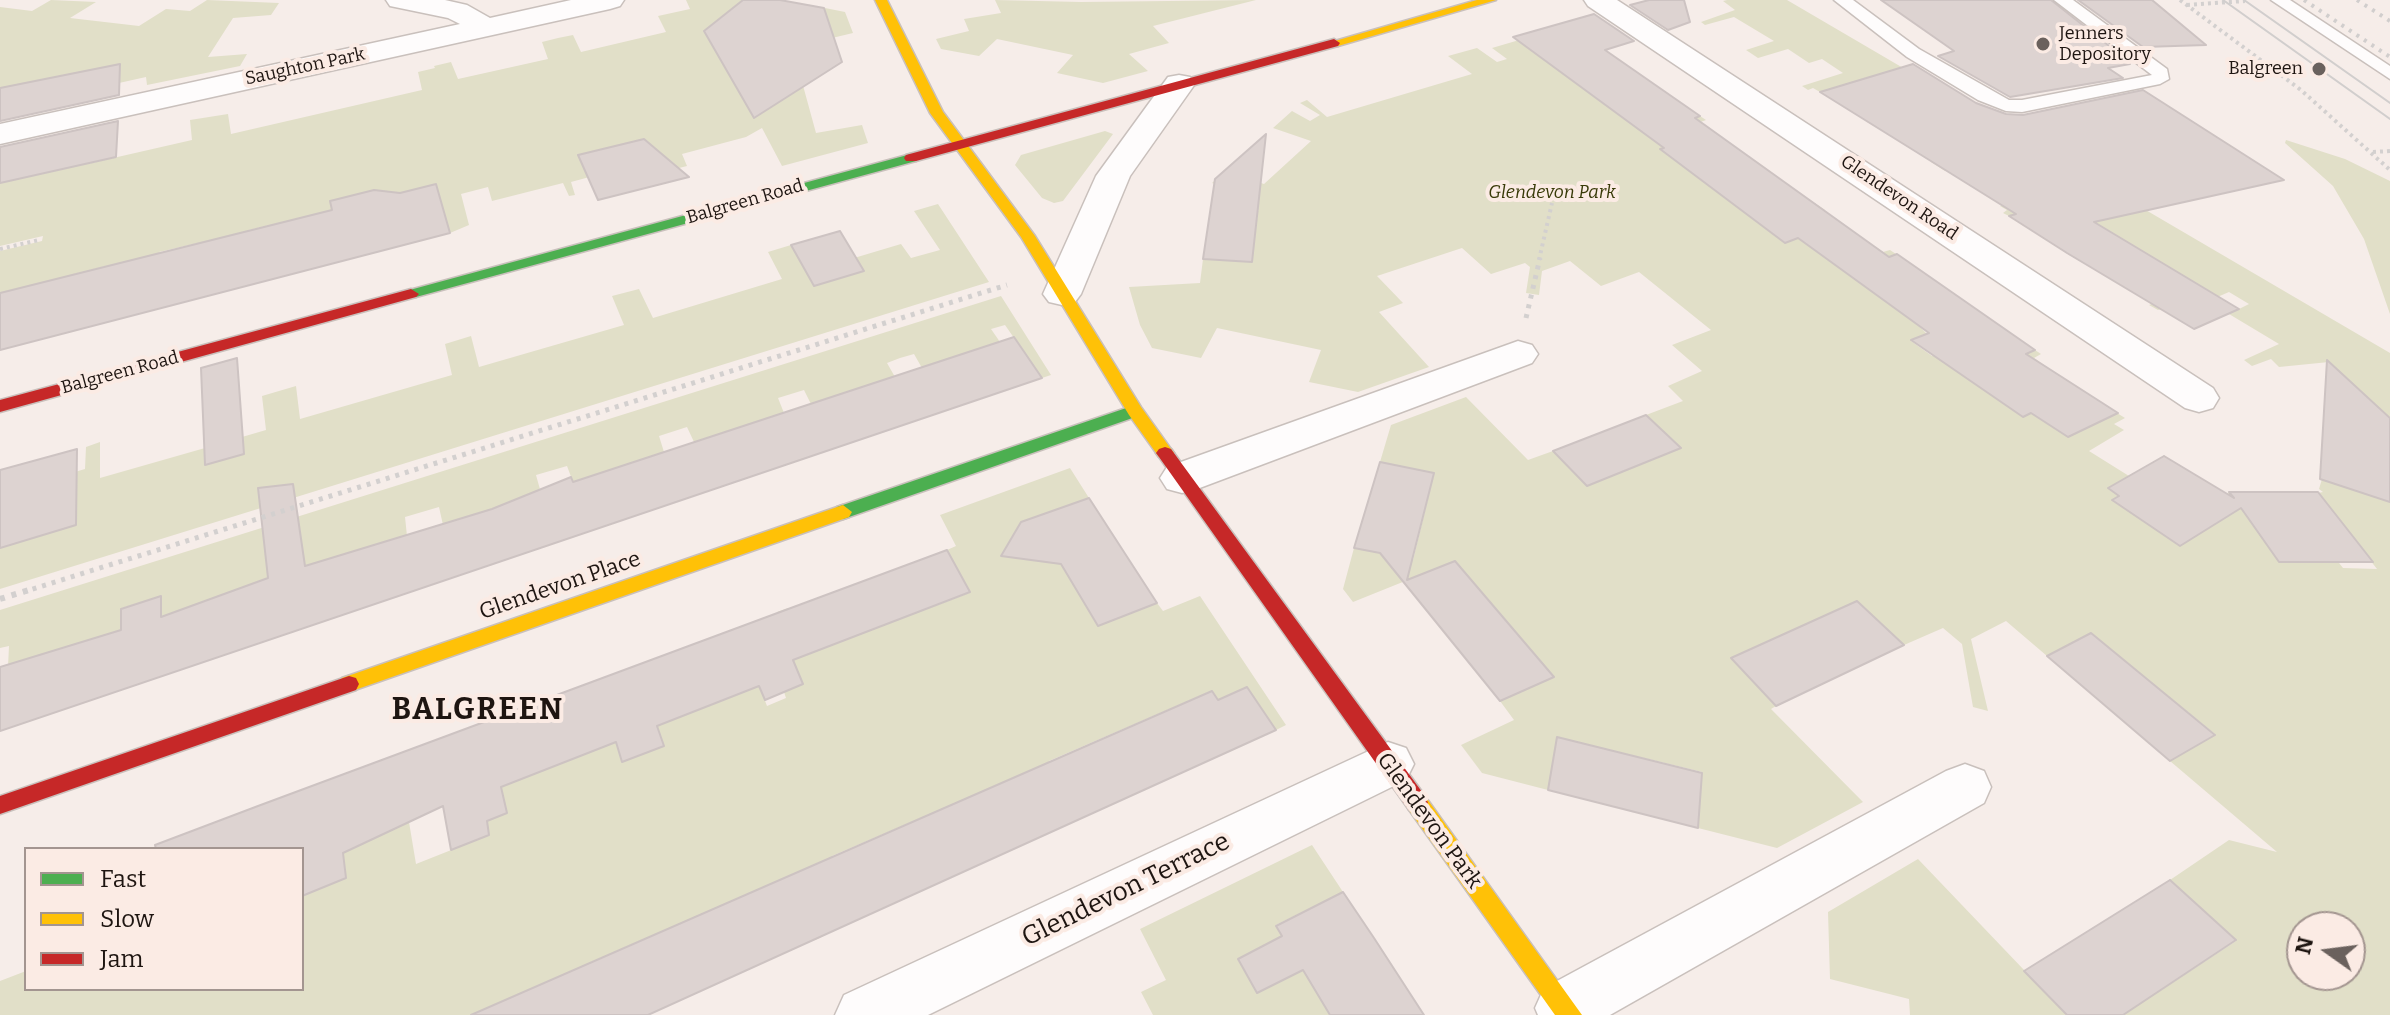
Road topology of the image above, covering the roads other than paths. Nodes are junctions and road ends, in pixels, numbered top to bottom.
1 (400, 0) edge
2 (610, 0) edge
3 (881, 0) edge
4 (1490, 0) edge
5 (1598, 0) edge
6 (1842, 0) edge
7 (2062, 0) edge
8 (2279, 0) edge
9 (486, 27) junction
10 (2390, 74) edge
11 (1179, 84) junction
12 (0, 134) edge
13 (961, 143) junction
14 (1056, 283) junction
15 (1518, 354) road end
16 (2199, 398) dead end
17 (0, 406) edge
18 (1135, 411) junction
19 (1182, 478) junction
20 (1388, 764) junction
21 (1965, 787) dead end
22 (0, 805) edge
23 (1567, 1012) edge
24 (865, 1015) edge

1 - 9 street
2 - 9 street, Saughton Park
3 - 13 street, Glendevon Park
4 - 11 street, Balgreen Road
5 - 16 street, Glendevon Road
6 - 7 lane
8 - 10 lane
9 - 12 street, Saughton Park
11 - 13 street, Balgreen Road
11 - 14 street
13 - 14 street, Glendevon Park
13 - 17 street, Balgreen Road
14 - 18 street, Glendevon Park
15 - 19 street
18 - 19 street, Glendevon Park
18 - 22 street, Glendevon Place
19 - 20 street, Glendevon Park
20 - 23 street, Glendevon Park
20 - 24 street, Glendevon Terrace
21 - 23 street, Glendevon Park

